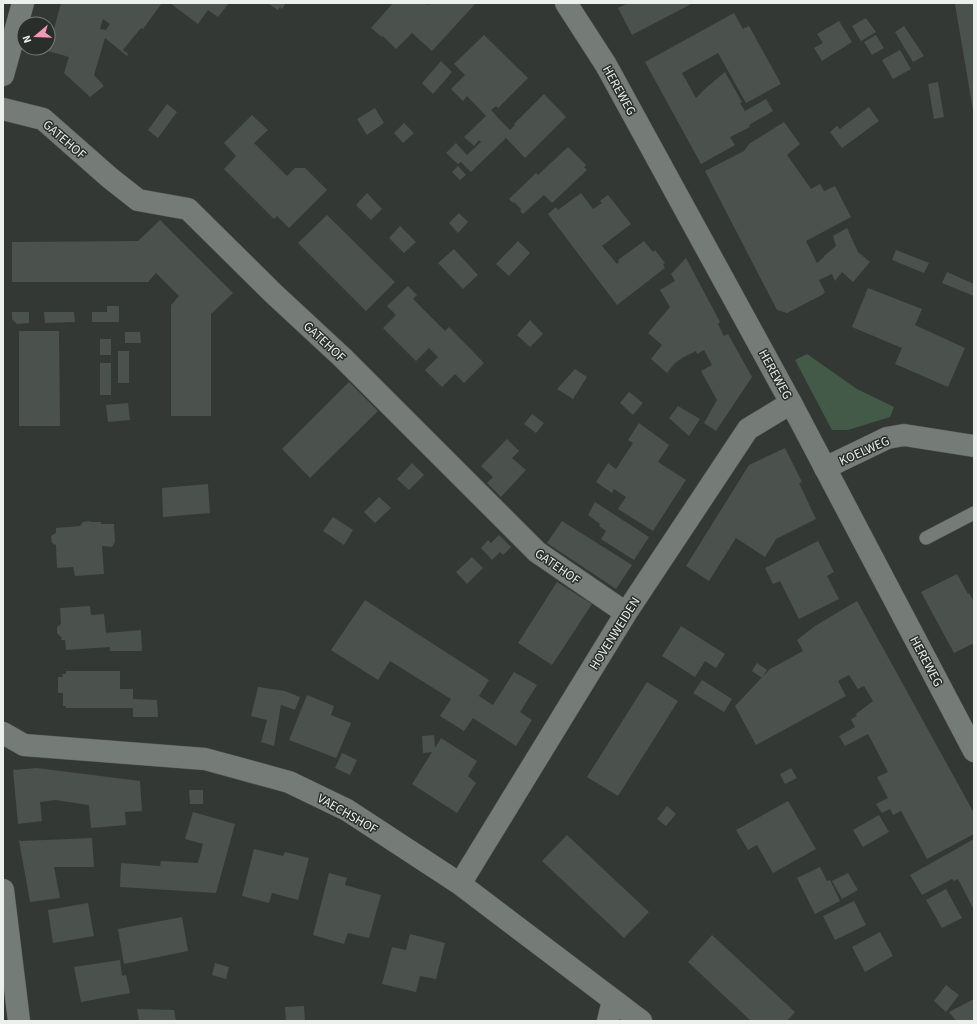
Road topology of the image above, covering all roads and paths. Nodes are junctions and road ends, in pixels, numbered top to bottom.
1 (23, 3) edge
2 (566, 3) edge
3 (3, 76) edge
4 (3, 109) edge
5 (792, 403) junction
6 (974, 446) edge
7 (825, 468) junction
8 (974, 513) edge
9 (926, 538) dead end
10 (626, 614) junction
11 (3, 733) edge
12 (974, 751) edge
13 (460, 884) junction
14 (3, 890) edge
15 (611, 1011) edge
16 (19, 1021) edge
17 (641, 1021) edge

1 - 3 street
2 - 5 street, HEREWEG
4 - 10 street, GATEHOF
5 - 7 street, HEREWEG
5 - 10 street, HOVENWEIDEN
6 - 7 street, KOELWEG
7 - 12 street, HEREWEG
8 - 9 lane
10 - 13 street, HOVENWEIDEN
11 - 13 street, VAECHSHOF
13 - 15 street, VAECHSHOF
14 - 16 street
15 - 17 street, VAECHSHOF

